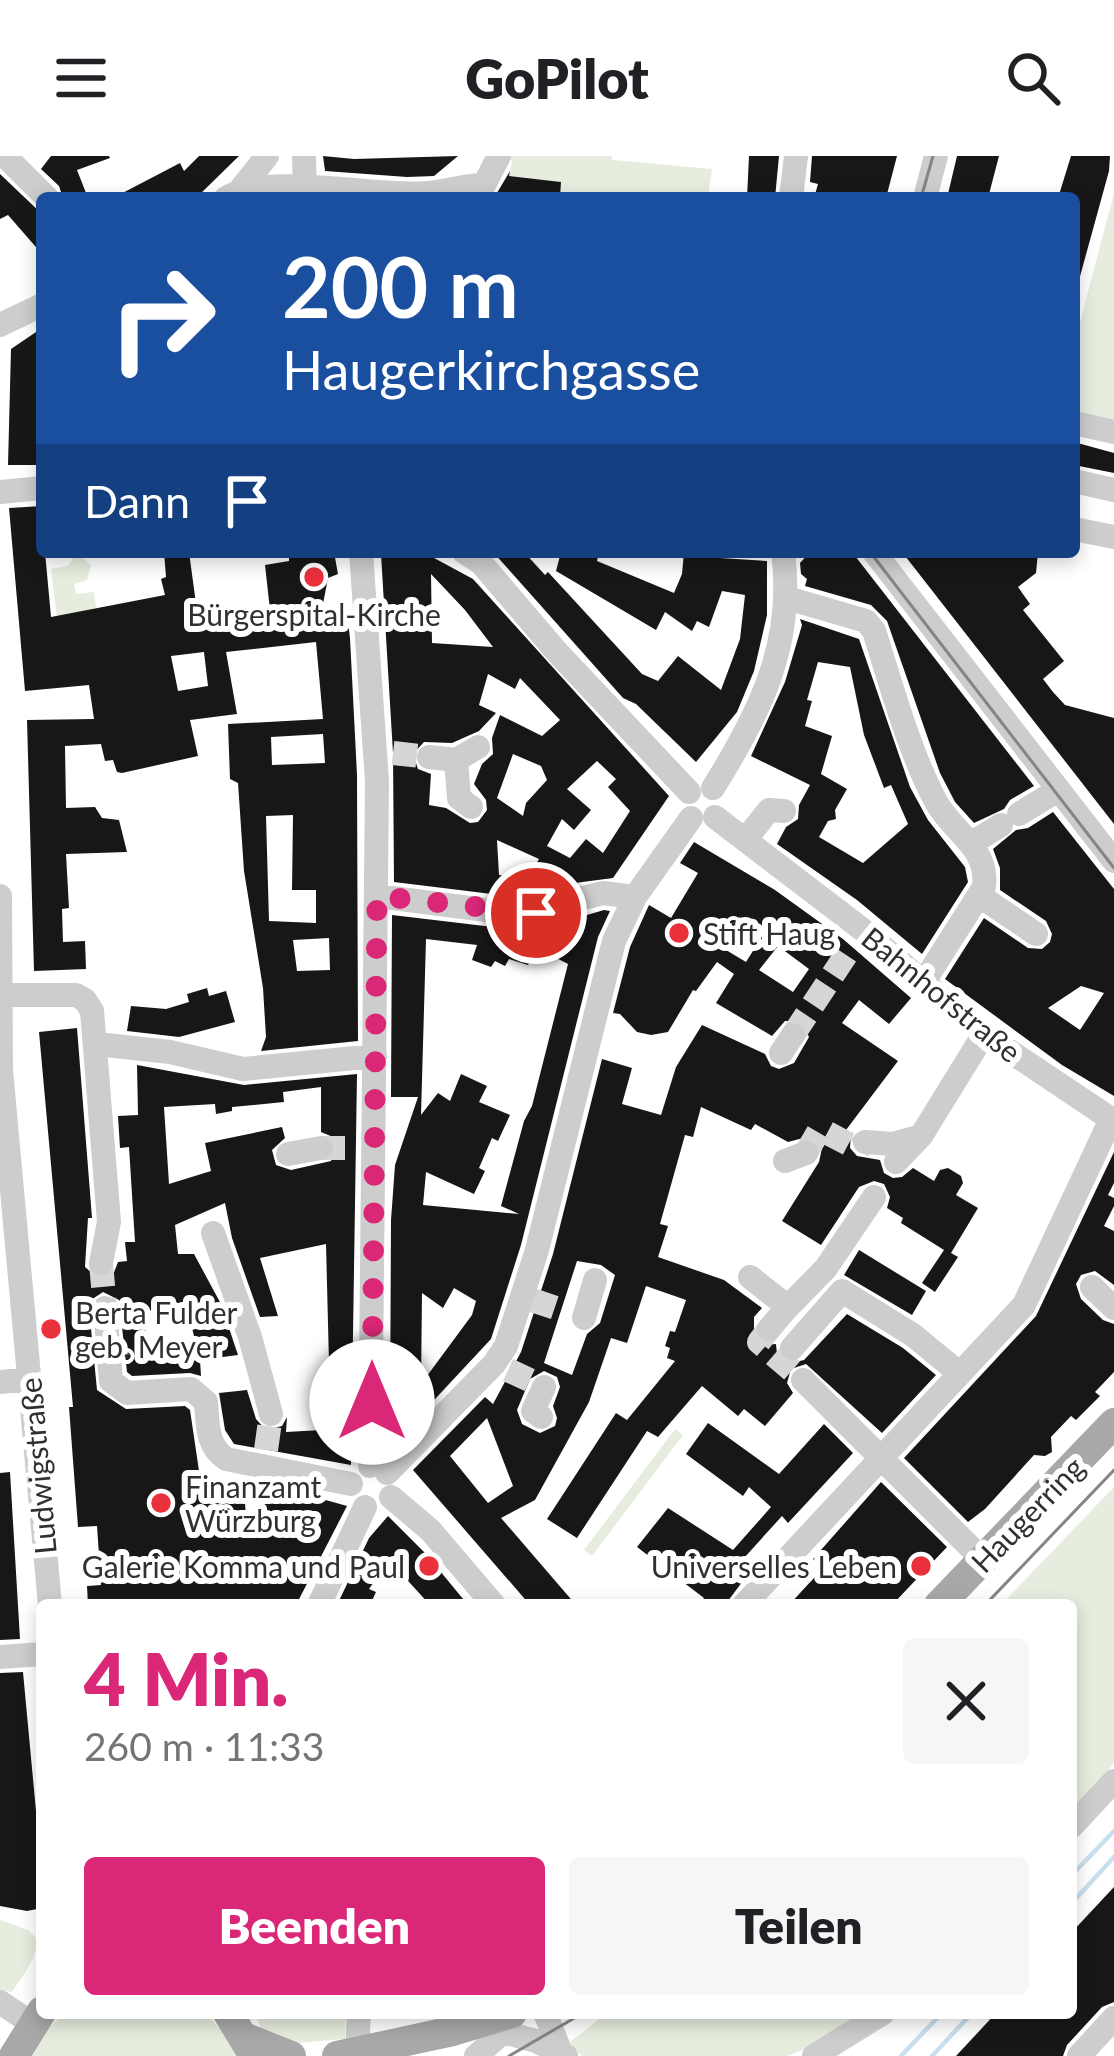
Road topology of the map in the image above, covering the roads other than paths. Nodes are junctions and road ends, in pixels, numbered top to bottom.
1 (267, 156) edge
2 (304, 156) edge
3 (480, 156) edge
4 (499, 156) edge
5 (796, 156) edge
6 (936, 156) edge
7 (6, 158) edge
8 (469, 189) edge
9 (41, 192) edge
10 (235, 192) edge
11 (305, 192) edge
12 (342, 192) edge
13 (404, 192) edge
14 (438, 192) edge
15 (792, 192) edge
16 (927, 192) edge
17 (0, 297) edge
18 (36, 308) edge
19 (5, 324) edge
20 (1080, 424) edge
21 (1114, 433) edge
22 (1080, 482) edge
23 (36, 489) edge
24 (1114, 490) edge
25 (0, 492) edge
26 (1080, 530) edge
27 (1114, 538) edge
28 (362, 558) edge
29 (473, 558) edge
30 (879, 558) edge
31 (784, 560) edge
32 (787, 598) junction
33 (429, 757) tunnel mouth
34 (701, 790) junction
35 (1058, 790) junction
36 (472, 807) dead end
37 (784, 812) dead end
38 (703, 818) junction
39 (745, 840) junction
40 (972, 843) junction
41 (1114, 861) edge
42 (0, 896) edge
43 (377, 896) junction
44 (980, 896) junction
45 (635, 897) junction
46 (1036, 934) dead end
47 (923, 982) junction
48 (1, 995) edge
49 (985, 1034) junction
50 (98, 1044) junction
51 (375, 1056) junction
52 (1112, 1120) edge
53 (921, 1136) junction
54 (865, 1142) tunnel mouth
55 (321, 1148) tunnel mouth
56 (287, 1154) dead end
57 (896, 1162) dead end
58 (874, 1197) dead end
59 (213, 1233) dead end
60 (101, 1263) tunnel mouth
61 (750, 1277) dead end
62 (595, 1280) dead end
63 (1092, 1287) dead end
64 (105, 1308) tunnel mouth
65 (1114, 1308) edge
66 (579, 1316) dead end
67 (792, 1348) dead end
68 (959, 1373) junction
69 (29, 1379) junction
70 (803, 1380) tunnel mouth
71 (0, 1382) edge
72 (545, 1387) dead end
73 (271, 1414) tunnel mouth
74 (542, 1417) dead end
75 (1109, 1439) edge
76 (878, 1458) junction
77 (370, 1484) junction
78 (983, 1560) junction
79 (49, 1599) edge
80 (322, 1599) edge
81 (489, 1599) edge
82 (749, 1599) edge
83 (945, 1599) edge
84 (36, 1654) edge
85 (0, 1657) edge
86 (1114, 1781) edge
87 (1077, 1821) edge
88 (0, 2002) edge
89 (36, 2018) edge
90 (1114, 2018) edge
91 (36, 2019) edge
92 (357, 2019) edge
93 (547, 2019) edge
94 (873, 2019) edge
95 (498, 2028) edge
96 (242, 2036) edge
97 (347, 2054) edge
98 (559, 2054) edge
99 (14, 2056) edge
100 (291, 2056) edge
101 (814, 2056) edge
102 (1078, 2056) edge

1 - 10 street
2 - 11 street
3 - 8 street
4 - 8 street
5 - 15 street
6 - 16 street
7 - 9 street
8 - 14 street
12 - 13 street
17 - 19 street
18 - 19 street
20 - 21 street
22 - 24 street
23 - 25 street
26 - 27 street
28 - 43 street
29 - 34 street
30 - 35 street
31 - 32 street
32 - 34 street
32 - 40 street
33 - 36 street
34 - 38 street
35 - 40 street
35 - 41 street
37 - 39 street
38 - 39 street, Bahnhofstraße
38 - 45 street
39 - 47 street, Bahnhofstraße
40 - 44 street
42 - 48 street, Ludwigstraße
43 - 45 street
43 - 51 street
44 - 46 street
44 - 47 street
45 - 77 street
47 - 49 street, Bahnhofstraße
48 - 50 street
48 - 69 street, Ludwigstraße
49 - 52 street, Bahnhofstraße
49 - 53 street
50 - 51 street
50 - 60 street
51 - 77 street
52 - 68 street
53 - 54 street
53 - 57 street
55 - 56 street
58 - 61 street
59 - 73 street
62 - 66 street
63 - 65 street
64 - 77 street
67 - 68 street
68 - 76 street
69 - 71 street
69 - 79 street, Ludwigstraße
70 - 76 street
72 - 74 street
75 - 78 main road, Haugerring
76 - 78 street
76 - 82 street
77 - 80 street
77 - 81 street
78 - 83 main road, Haugerring
84 - 85 street
86 - 87 street
88 - 89 street
90 - 102 street
91 - 99 main road
92 - 97 street
93 - 98 street
94 - 101 street
95 - 97 main road
95 - 98 street
96 - 100 main road

